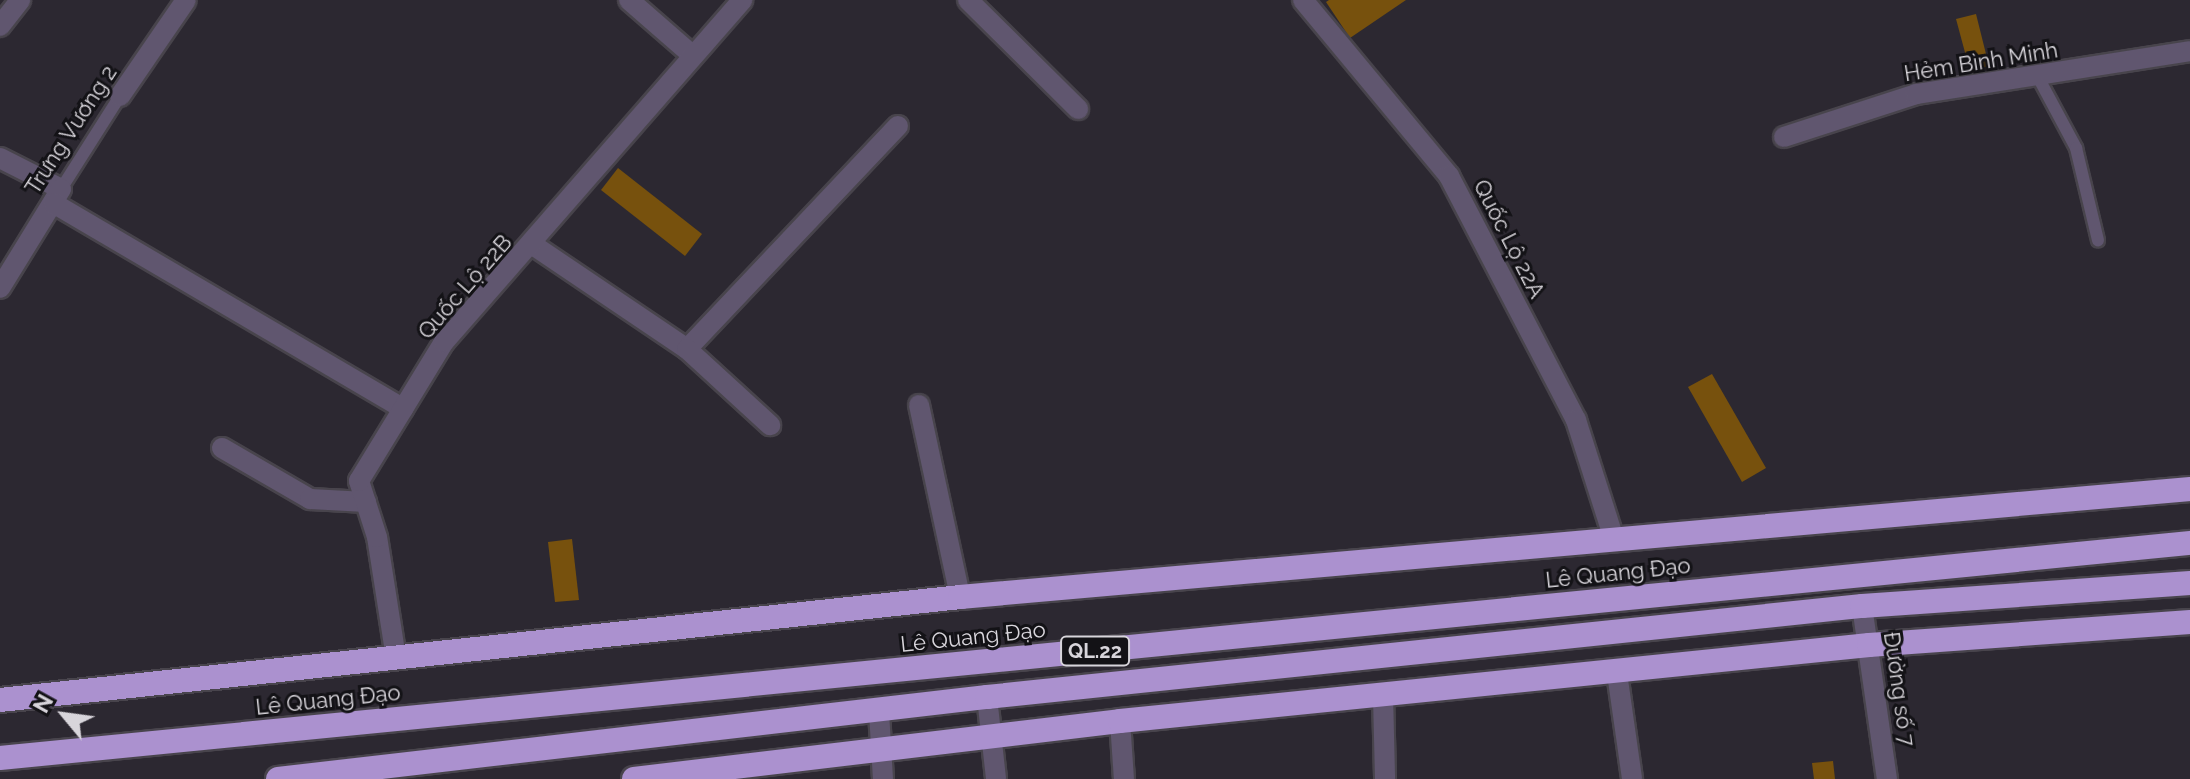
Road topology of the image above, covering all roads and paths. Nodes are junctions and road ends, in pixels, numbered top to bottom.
1 (20, 0) edge
2 (186, 0) edge
3 (629, 0) edge
4 (742, 0) edge
5 (968, 0) edge
6 (1303, 0) edge
7 (0, 26) edge
8 (2190, 51) edge
9 (692, 55) junction
10 (2038, 77) junction
11 (120, 96) joint
12 (1078, 109) dead end
13 (898, 126) dead end
14 (1784, 137) dead end
15 (0, 158) edge
16 (57, 196) junction
17 (2098, 240) dead end
18 (533, 245) junction
19 (0, 288) edge
20 (687, 349) junction
21 (919, 405) dead end
22 (403, 408) junction
23 (770, 425) dead end
24 (222, 448) dead end
25 (2190, 489) edge
26 (366, 502) junction
27 (1613, 536) junction
28 (2190, 543) edge
29 (2190, 583) edge
30 (960, 597) junction
31 (1862, 606) junction
32 (2190, 622) edge
33 (1869, 645) junction
34 (396, 658) junction
35 (1617, 673) junction
36 (1383, 695) junction
37 (987, 697) junction
38 (0, 700) edge
39 (879, 712) junction
40 (1120, 721) junction
41 (991, 737) junction
42 (881, 748) junction
43 (0, 758) edge
44 (278, 779) edge
45 (634, 779) edge
46 (883, 779) edge
47 (996, 779) edge
48 (1124, 779) edge
49 (1385, 779) edge
50 (1632, 779) edge
51 (1887, 779) edge

1 - 7 street
2 - 11 street, Trưng Vương 2
3 - 9 street
4 - 9 street, Quốc Lộ 22B
5 - 12 street
6 - 27 street, Quốc Lộ 22A
8 - 10 street, Hẻm Bình Minh
9 - 18 street, Quốc Lộ 22B
10 - 14 street, Hẻm Bình Minh
10 - 17 lane
11 - 16 lane, Trưng Vương 2
13 - 20 street
15 - 16 street
16 - 19 street, Trưng Vương 2
16 - 22 street
18 - 20 street
18 - 22 street, Quốc Lộ 22B
20 - 23 street
21 - 30 street
22 - 26 street, Quốc Lộ 22B
24 - 26 street
25 - 27 highway, Lê Quang Đạo
26 - 34 street, Quốc Lộ 22B
27 - 30 highway, Lê Quang Đạo
28 - 43 highway, Lê Quang Đạo / QL.22
29 - 31 highway, QL.22
30 - 34 highway, Lê Quang Đạo
31 - 33 street, Đường số 7
31 - 37 highway, QL.22
32 - 33 highway
33 - 35 highway
33 - 51 street, Đường số 7
34 - 38 highway, Lê Quang Đạo
35 - 36 highway
35 - 50 street
36 - 40 highway
36 - 49 street
37 - 39 highway, QL.22
37 - 41 street
39 - 42 street
39 - 44 highway, QL.22
40 - 41 highway
40 - 48 street
41 - 42 highway
41 - 47 street
42 - 45 highway
42 - 46 street

